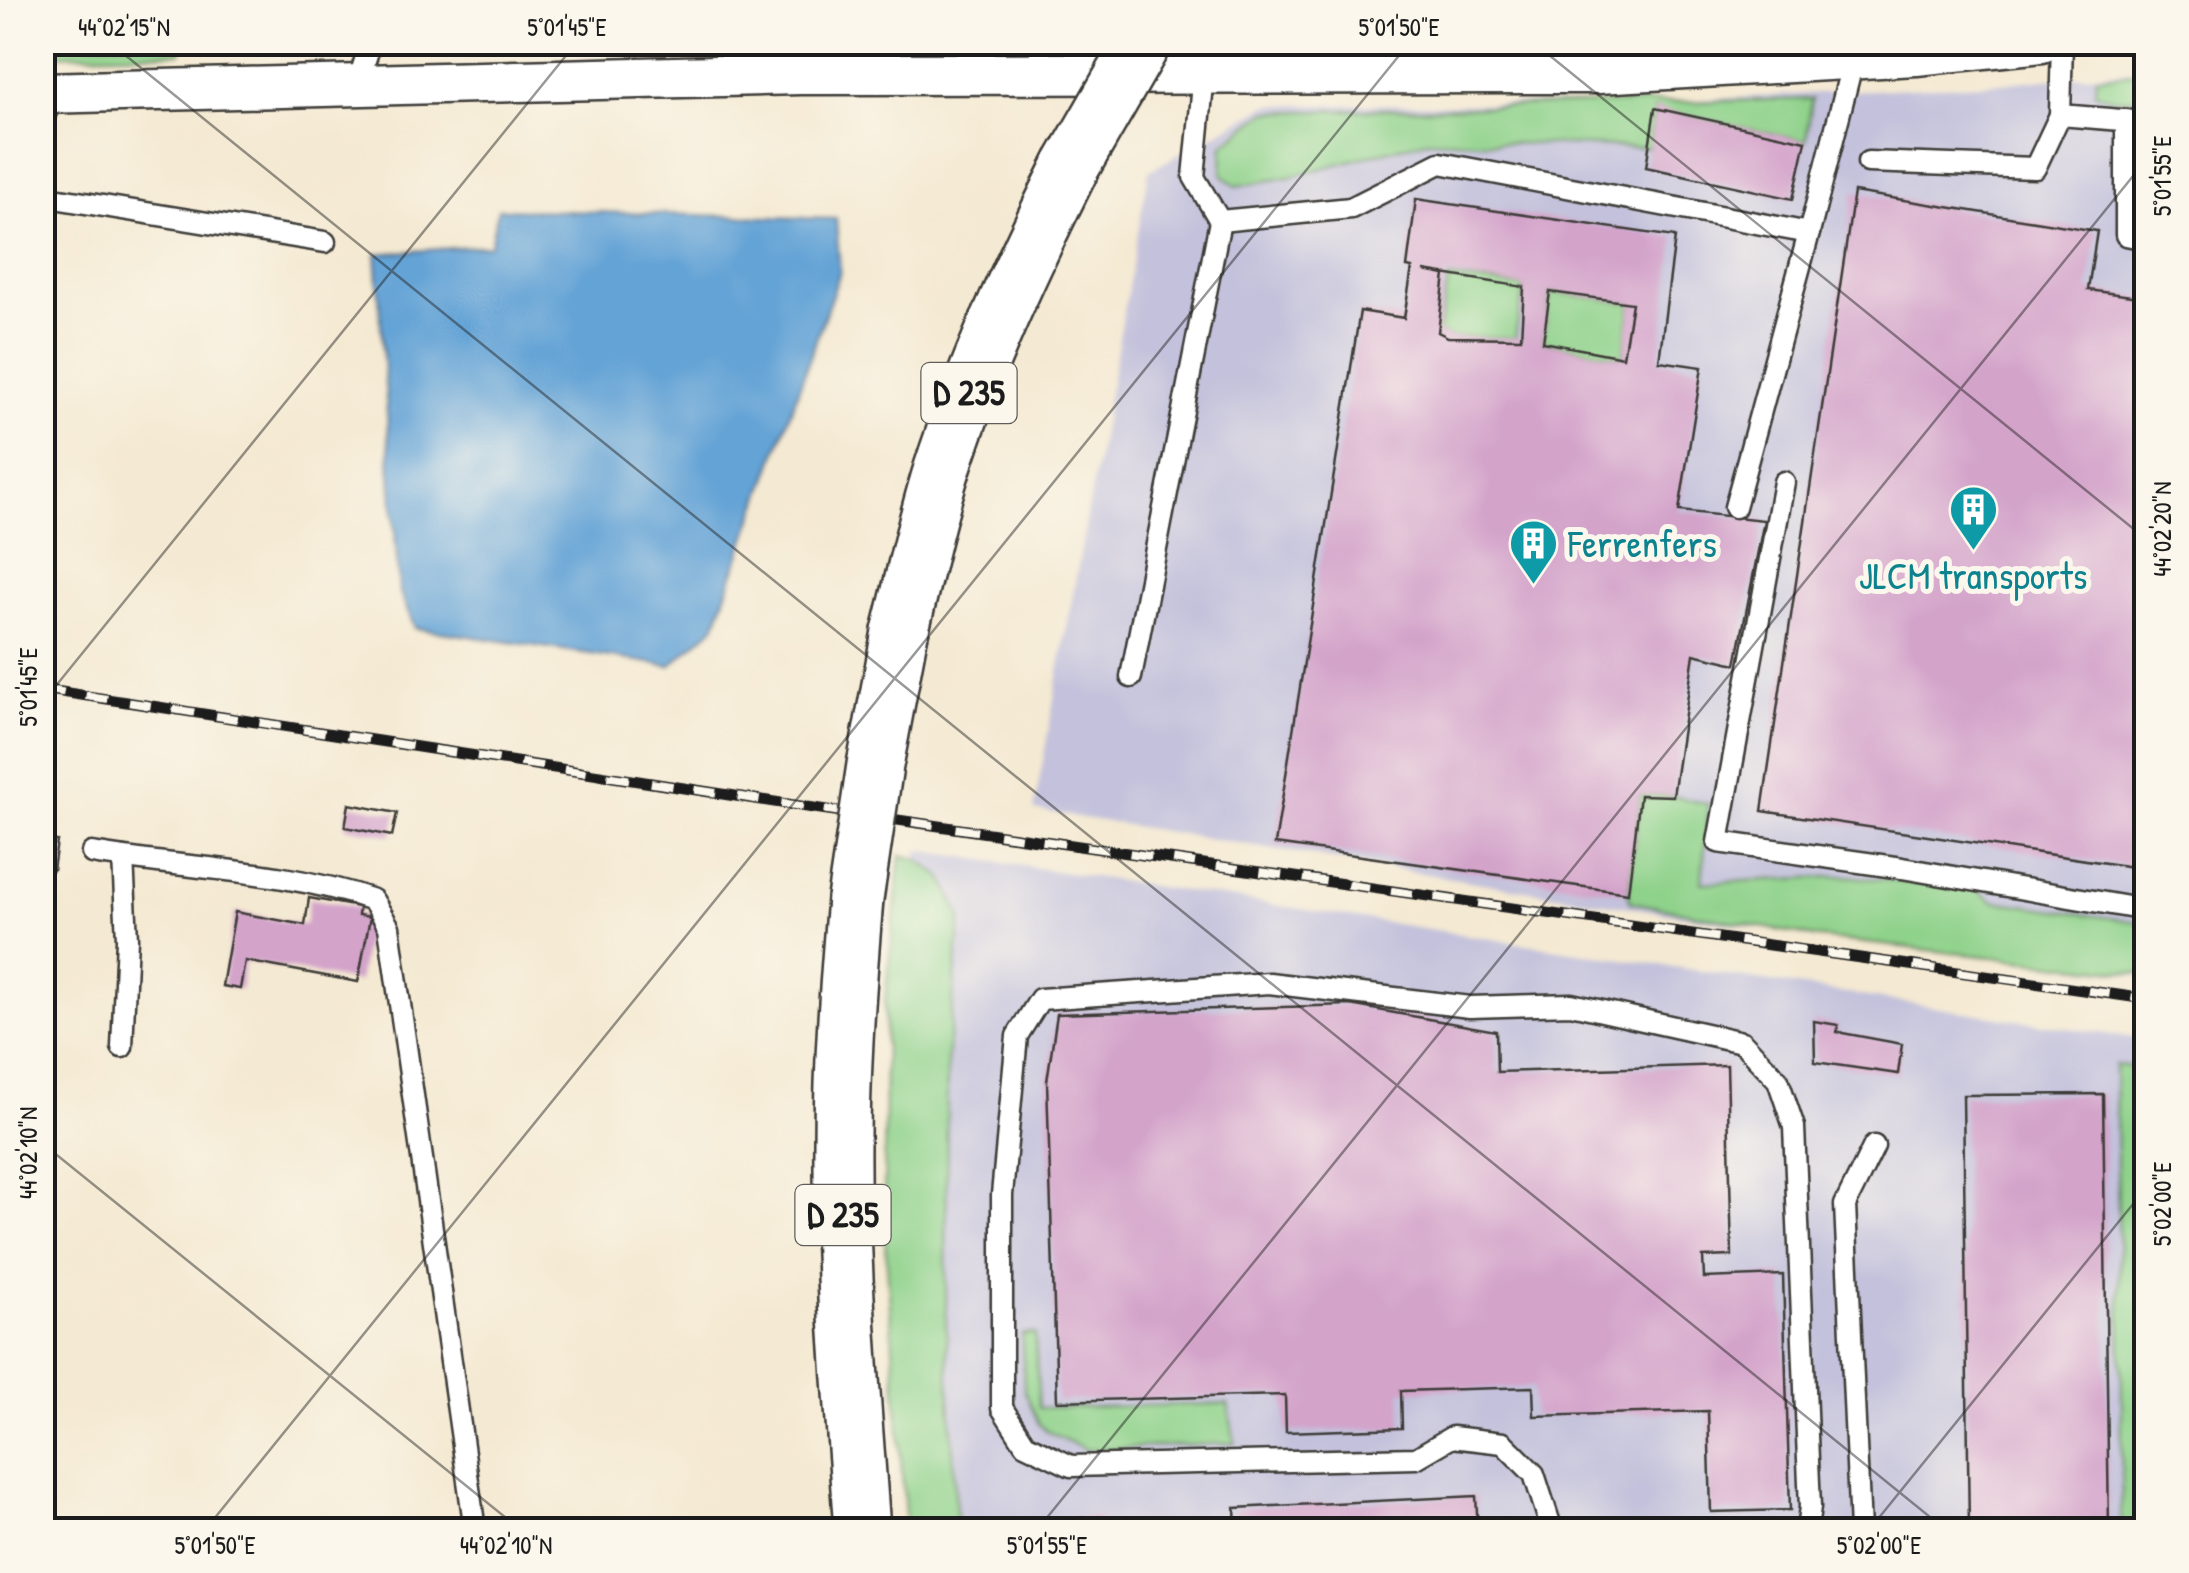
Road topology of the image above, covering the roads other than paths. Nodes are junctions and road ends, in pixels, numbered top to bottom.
1 (371, 42) edge
2 (1143, 42) edge
3 (2042, 42) edge
4 (2062, 42) edge
5 (1917, 49) edge
6 (1855, 50) edge
7 (1674, 56) edge
8 (802, 58) edge
9 (1040, 58) edge
10 (1204, 74) junction
11 (357, 85) junction
12 (46, 103) edge
13 (2060, 114) junction
14 (2136, 121) edge
15 (1868, 162) dead end
16 (42, 196) edge
17 (1220, 221) junction
18 (1809, 233) junction
19 (2146, 238) edge
20 (325, 242) dead end
21 (1784, 482) dead end
22 (1735, 507) dead end
23 (1130, 678) dead end
24 (92, 852) dead end
25 (122, 858) junction
26 (2146, 910) edge
27 (122, 1047) dead end
28 (1874, 1146) dead end
29 (475, 1530) edge
30 (862, 1530) edge
31 (1552, 1530) edge
32 (1807, 1530) edge
33 (1860, 1530) edge

1 - 11 lane
2 - 30 main road, D 235, bridge
3 - 5 street
4 - 13 lane
5 - 6 street
6 - 7 street
6 - 18 lane
7 - 10 street
8 - 9 street
8 - 11 street
9 - 10 street
10 - 17 lane
11 - 12 street
13 - 14 lane
13 - 15 lane
14 - 19 lane
16 - 20 lane
17 - 18 lane
17 - 23 lane
18 - 22 lane
21 - 26 lane
24 - 25 lane
25 - 27 lane
25 - 29 lane
28 - 33 lane
31 - 32 lane

